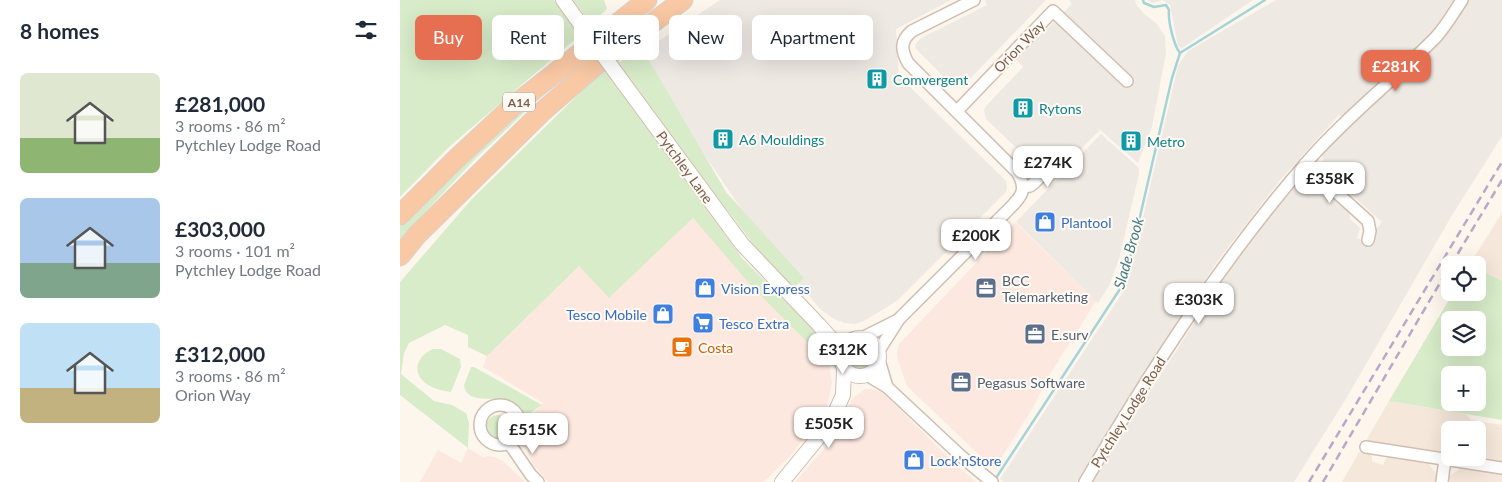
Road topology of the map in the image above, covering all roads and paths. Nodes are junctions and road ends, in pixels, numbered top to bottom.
1 (563, 0) edge
2 (647, 0) edge
3 (683, 0) edge
4 (974, 0) edge
5 (1462, 0) edge
6 (1127, 81) dead end
7 (957, 111) junction
8 (1058, 159) dead end
9 (1305, 164) junction
10 (1023, 187) junction
11 (400, 215) edge
12 (1368, 240) dead end
13 (400, 256) edge
14 (899, 319) junction
15 (819, 325) junction
16 (858, 339) junction
17 (879, 356) junction
18 (843, 362) junction
19 (865, 376) junction
20 (887, 386) junction
21 (843, 395) junction
22 (509, 443) dead end
23 (1366, 447) dead end
24 (1380, 450) junction
25 (1441, 459) edge
26 (1378, 461) dead end
27 (1444, 466) edge
28 (1486, 466) edge
29 (1502, 468) edge
30 (988, 479) edge
31 (538, 482) edge
32 (782, 482) edge
33 (1085, 482) edge
34 (1442, 482) edge

1 - 15 street, Pytchley Lane, bridge
2 - 11 highway, A14
3 - 13 highway, A14
4 - 7 street
5 - 9 street, Pytchley Lodge Road
6 - 7 street, Orion Way
7 - 10 street
8 - 10 street
9 - 12 street
9 - 33 street, Pytchley Lodge Road
10 - 14 street
14 - 16 street
14 - 17 street
15 - 16 street, Pytchley Lane
15 - 18 street, Pytchley Lane
16 - 17 street
16 - 18 street
17 - 19 street
17 - 20 street
18 - 19 street
18 - 21 street
19 - 20 street
19 - 21 street
20 - 30 street
21 - 32 street
22 - 31 street
23 - 24 street
24 - 25 street
24 - 26 street
27 - 34 street
28 - 29 street

